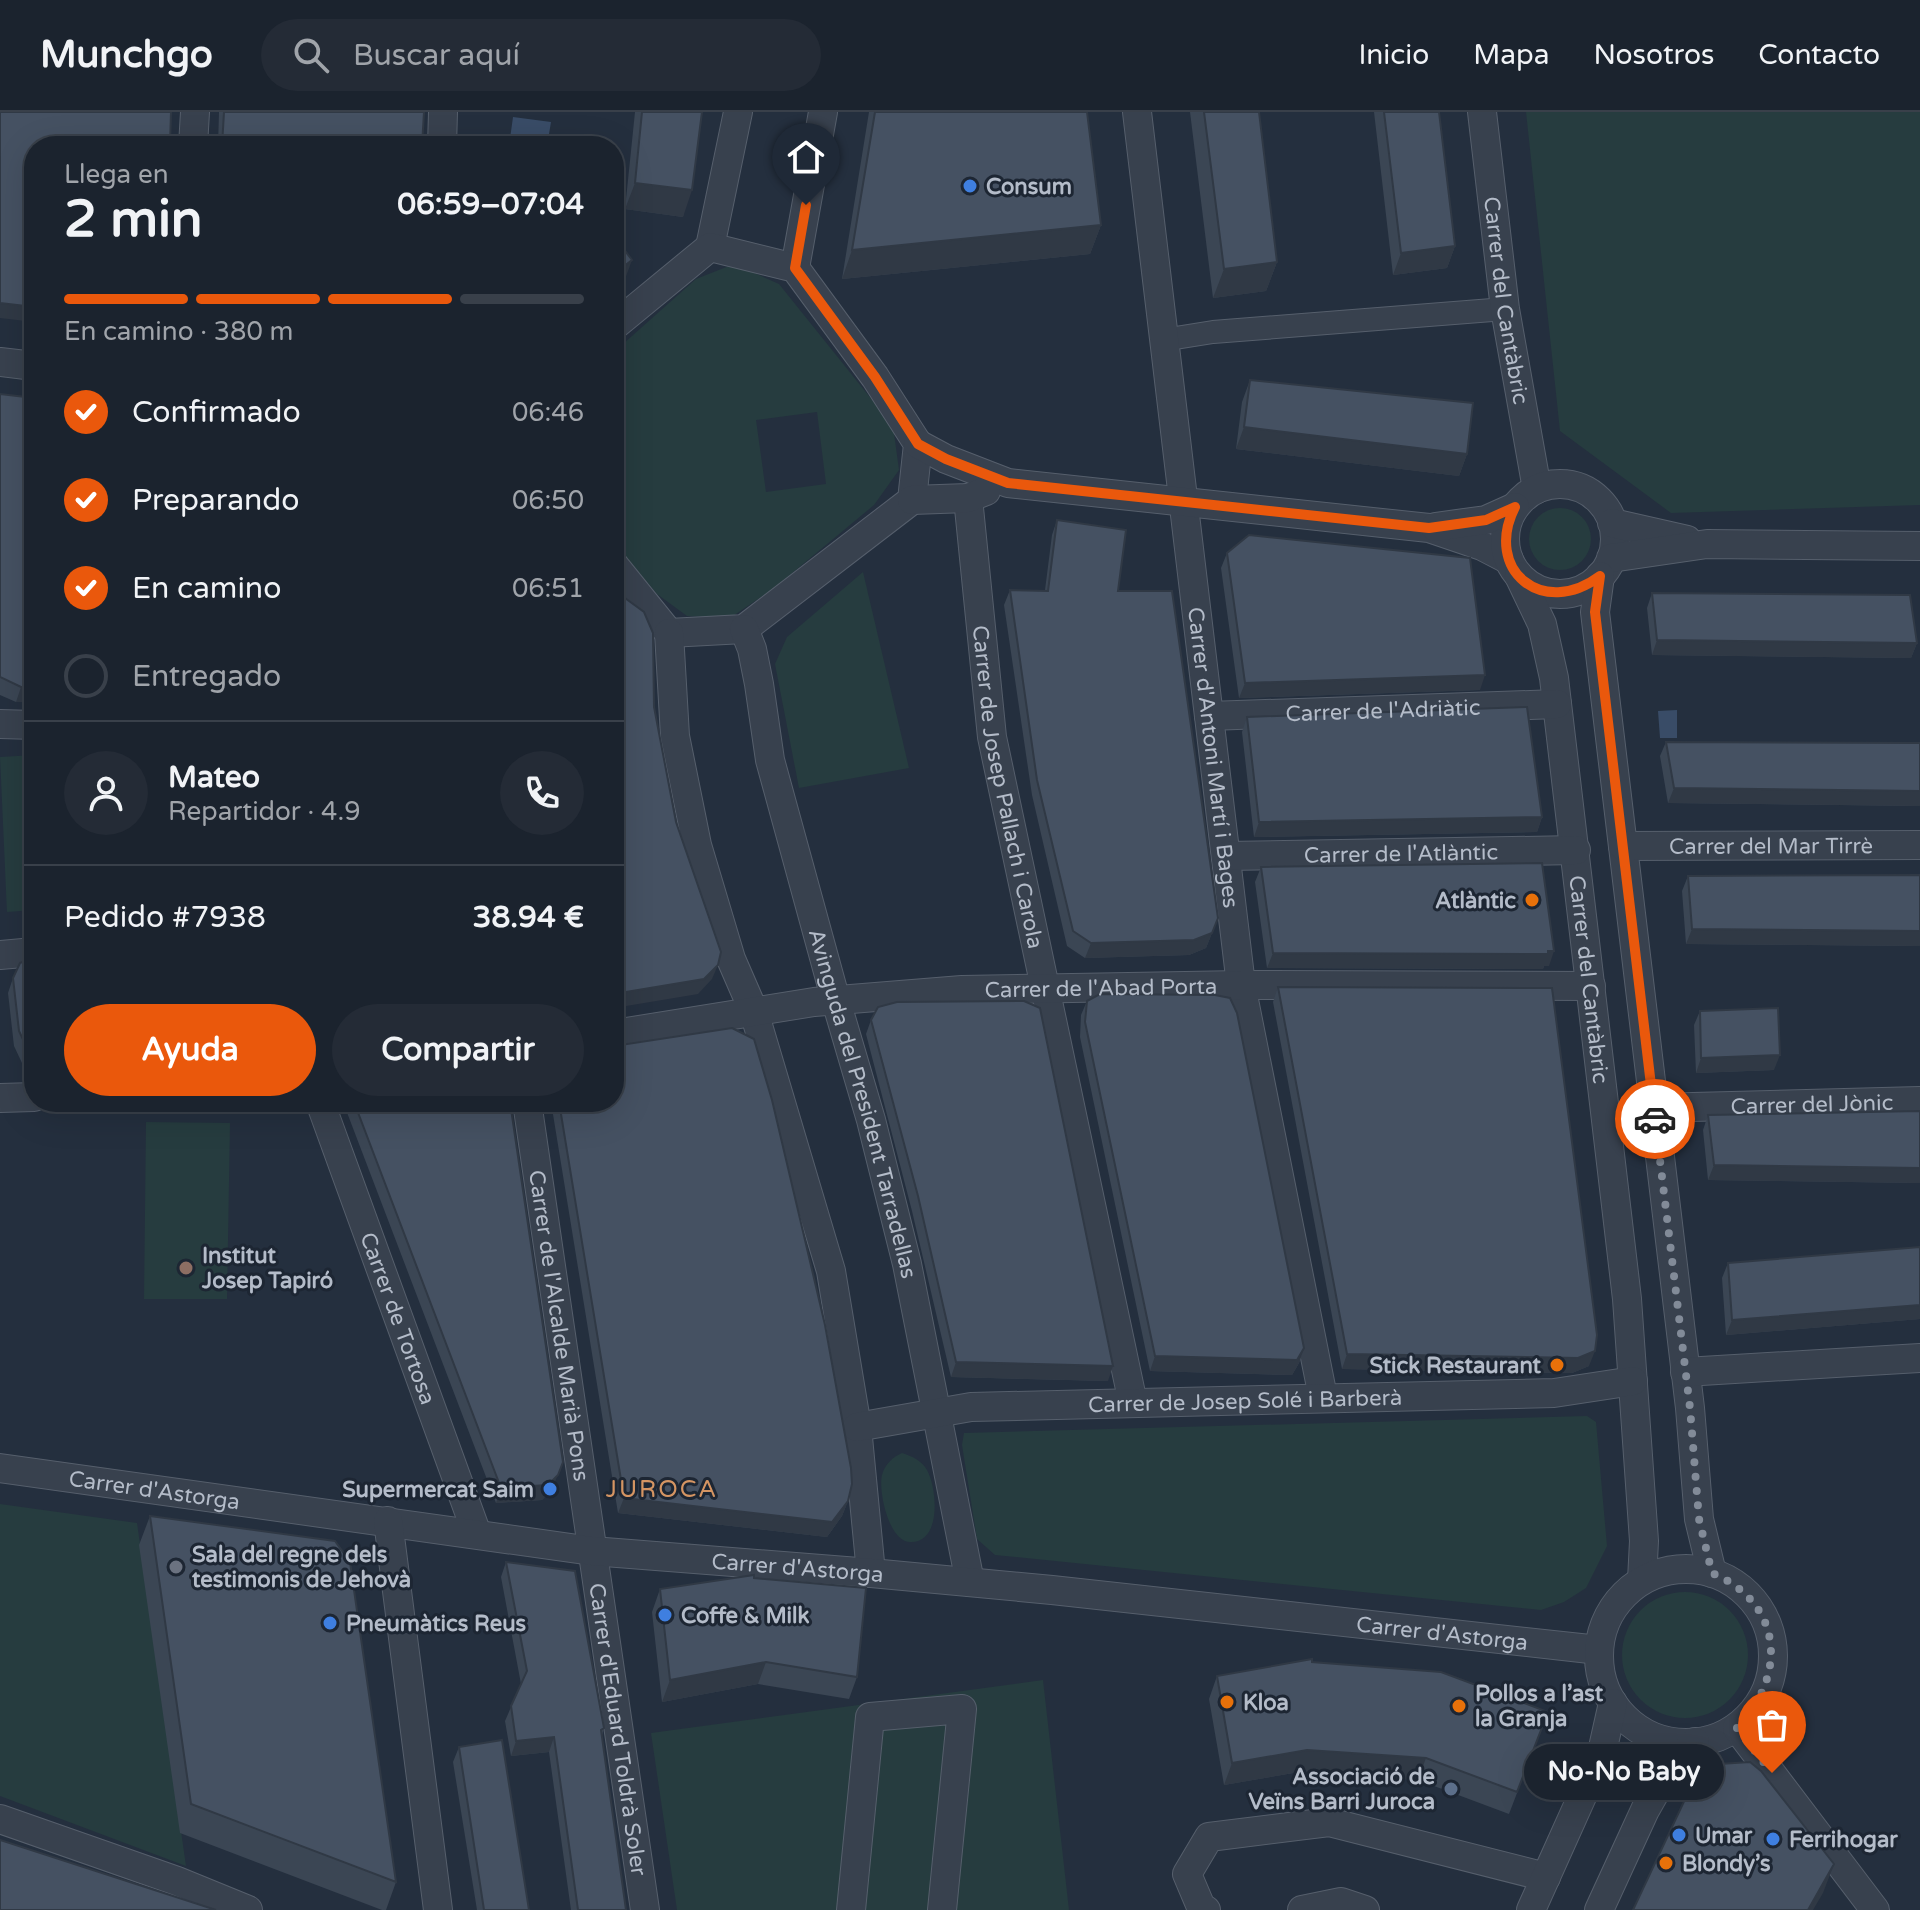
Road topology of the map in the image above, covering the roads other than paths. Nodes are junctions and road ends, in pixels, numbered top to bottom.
1 (195, 112) edge
2 (443, 112) edge
3 (738, 112) edge
4 (823, 112) edge
5 (1137, 112) edge
6 (1482, 112) edge
7 (194, 136) edge
8 (442, 136) edge
9 (710, 247) junction
10 (795, 268) junction
11 (1505, 309) junction
12 (624, 318) edge
13 (1163, 340) junction
14 (0, 362) edge
15 (24, 365) edge
16 (918, 444) junction
17 (1008, 483) junction
18 (1537, 489) junction
19 (968, 498) junction
20 (912, 500) junction
21 (1181, 500) junction
22 (1515, 507) junction
23 (1612, 523) junction
24 (1429, 528) junction
25 (1707, 544) junction
26 (1920, 546) edge
27 (1606, 567) junction
28 (1514, 568) junction
29 (624, 577) edge
30 (744, 629) junction
31 (669, 633) junction
32 (1557, 704) junction
33 (1209, 716) junction
34 (0, 724) edge
35 (24, 725) edge
36 (1920, 845) edge
37 (1623, 846) junction
38 (1576, 850) junction
39 (1227, 856) junction
40 (24, 953) edge
41 (0, 955) edge
42 (1241, 985) junction
43 (1591, 986) junction
44 (1045, 989) junction
45 (836, 1001) junction
46 (754, 1012) junction
47 (624, 1032) edge
48 (24, 1097) edge
49 (0, 1098) edge
50 (1920, 1101) edge
51 (1654, 1108) junction
52 (324, 1112) edge
53 (528, 1112) edge
54 (1920, 1358) edge
55 (1685, 1372) junction
56 (1633, 1381) junction
57 (1323, 1397) junction
58 (1133, 1403) junction
59 (938, 1413) junction
60 (857, 1427) junction
61 (0, 1468) edge
62 (388, 1521) junction
63 (477, 1534) junction
64 (592, 1551) junction
65 (871, 1573) junction
66 (1712, 1573) junction
67 (1642, 1580) junction
68 (970, 1582) junction
69 (1599, 1650) junction
70 (1613, 1703) junction
71 (1737, 1728) junction
72 (1695, 1742) junction
73 (0, 1819) edge
74 (1546, 1877) junction
75 (248, 1910) edge
76 (438, 1910) edge
77 (645, 1910) edge
78 (851, 1910) edge
79 (942, 1910) edge
80 (1206, 1910) edge
81 (1302, 1910) edge
82 (1365, 1910) edge
83 (1531, 1910) edge
84 (1599, 1910) edge
85 (1875, 1910) edge

1 - 7 street
2 - 8 street
3 - 9 street
4 - 10 street
5 - 13 street, Carrer d'Antoni Martí i Bages
6 - 11 street, Carrer del Cantàbric
9 - 10 street
9 - 12 street
10 - 16 street
11 - 13 street
11 - 18 street, Carrer del Cantàbric
13 - 21 street, Carrer d'Antoni Martí i Bages
14 - 15 street
16 - 17 street
16 - 20 street
17 - 19 street
17 - 21 street
18 - 22 street
18 - 23 street
19 - 20 street
19 - 44 street, Carrer de Josep Pallach i Carola
20 - 30 street
21 - 24 street
21 - 33 street, Carrer d'Antoni Martí i Bages
22 - 24 street
22 - 28 street
23 - 25 street
23 - 27 street
24 - 28 street
25 - 26 street
25 - 27 street
27 - 28 street
27 - 37 street
28 - 32 street, Carrer del Cantàbric
29 - 31 street
30 - 31 street
30 - 45 street, Avinguda del President Tarradellas
31 - 46 street
32 - 33 street, Carrer de l'Adriàtic
32 - 38 street, Carrer del Cantàbric
33 - 39 street, Carrer d'Antoni Martí i Bages
34 - 35 street
36 - 37 street, Carrer del Mar Tirrè
37 - 51 street
38 - 39 street, Carrer de l'Atlàntic
38 - 43 street, Carrer del Cantàbric
39 - 42 street, Carrer d'Antoni Martí i Bages
40 - 41 street
42 - 43 street, Carrer de l'Abad Porta
42 - 44 street, Carrer de l'Abad Porta
42 - 57 street, Carrer d'Antoni Martí i Bages
43 - 56 street, Carrer del Cantàbric
44 - 45 street, Carrer de l'Abad Porta
44 - 58 street, Carrer de Josep Pallach i Carola
45 - 46 street, Carrer de l'Abad Porta
45 - 59 street, Avinguda del President Tarradellas
46 - 47 street, Carrer de l'Abad Porta
46 - 60 street
48 - 49 street
50 - 51 street, Carrer del Jònic
51 - 55 street
52 - 63 street, Carrer de Tortosa
53 - 64 street, Carrer de l'Alcalde Marià Pons
54 - 55 street
55 - 66 street
56 - 57 street, Carrer de Josep Solé i Barberà
56 - 67 street, Carrer del Cantàbric
57 - 58 street, Carrer de Josep Solé i Barberà
58 - 59 street, Carrer de Josep Solé i Barberà
59 - 60 street, Carrer de Josep Solé i Barberà
59 - 68 street, Avinguda del President Tarradellas
60 - 65 street
61 - 62 street, Carrer d'Astorga
62 - 63 street, Carrer d'Astorga
62 - 76 street
63 - 64 street, Carrer d'Astorga
64 - 65 street, Carrer d'Astorga
64 - 77 street, Carrer d'Eduard Toldrà Soler
65 - 68 street, Carrer d'Astorga
66 - 67 street
66 - 71 street
67 - 69 street
68 - 69 street, Carrer d'Astorga
69 - 70 street
70 - 72 street
70 - 74 street
71 - 72 street
71 - 85 street
72 - 84 street
73 - 75 street
74 - 80 street
74 - 83 street
78 - 79 street
81 - 82 street

